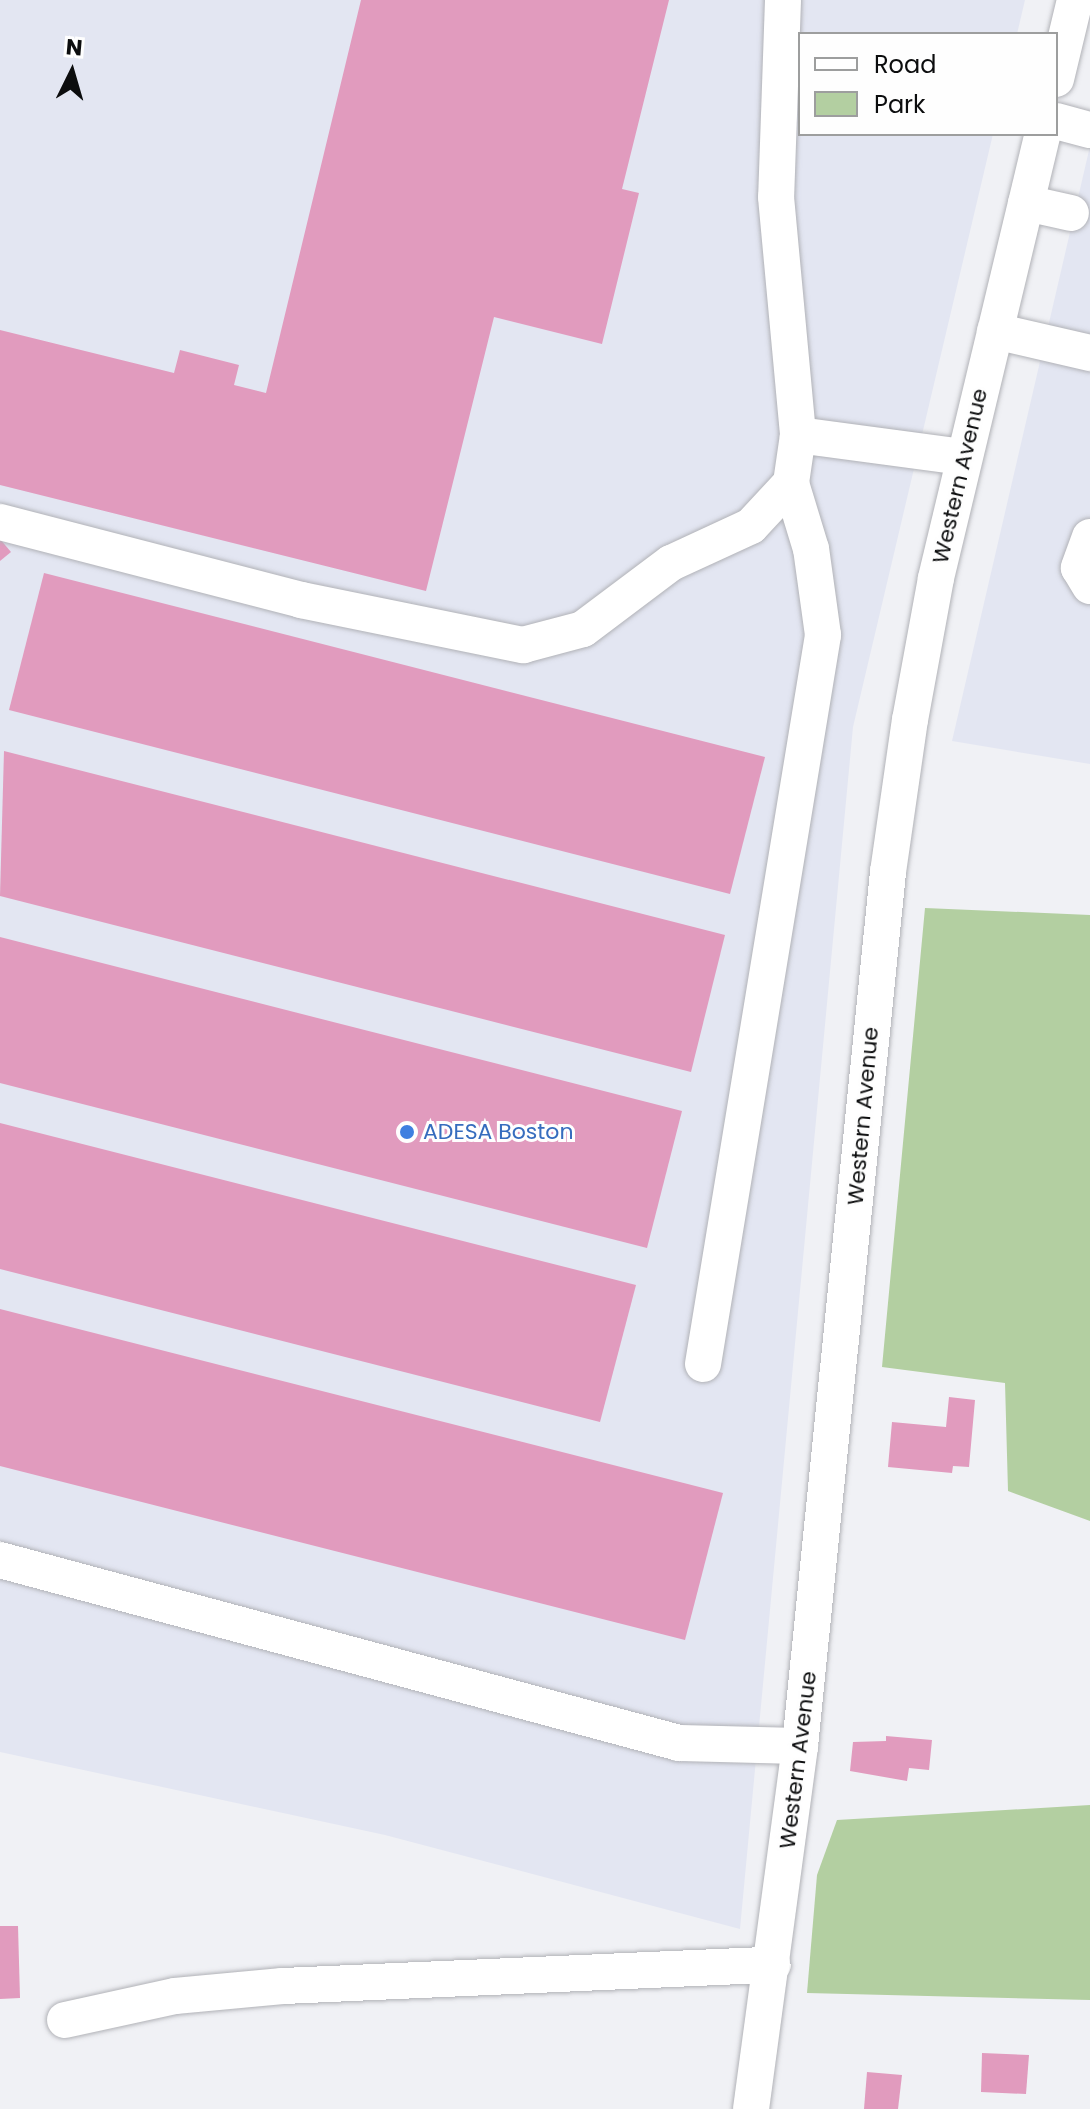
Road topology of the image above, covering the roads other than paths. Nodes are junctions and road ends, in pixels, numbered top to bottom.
1 (783, 0) edge
2 (1080, 6) edge
3 (1058, 73) edge
4 (1058, 122) edge
5 (1090, 130) edge
6 (1043, 136) edge
7 (1026, 203) junction
8 (1071, 213) dead end
9 (995, 331) junction
10 (1090, 353) edge
11 (798, 435) junction
12 (963, 457) junction
13 (791, 483) junction
14 (0, 522) edge
15 (1090, 537) edge
16 (1090, 586) edge
17 (703, 1364) dead end
18 (0, 1560) edge
19 (800, 1746) junction
20 (773, 1965) junction
21 (65, 2020) dead end
22 (751, 2109) edge

1 - 11 street
2 - 3 street
4 - 5 street
6 - 7 street, Western Avenue
7 - 8 street
7 - 9 street, Western Avenue
9 - 10 street
9 - 12 street, Western Avenue
11 - 12 street
11 - 13 street
12 - 19 street, Western Avenue
13 - 14 street
13 - 17 street
15 - 16 street
18 - 19 street
19 - 20 street, Western Avenue
20 - 21 street
20 - 22 street, Western Avenue

